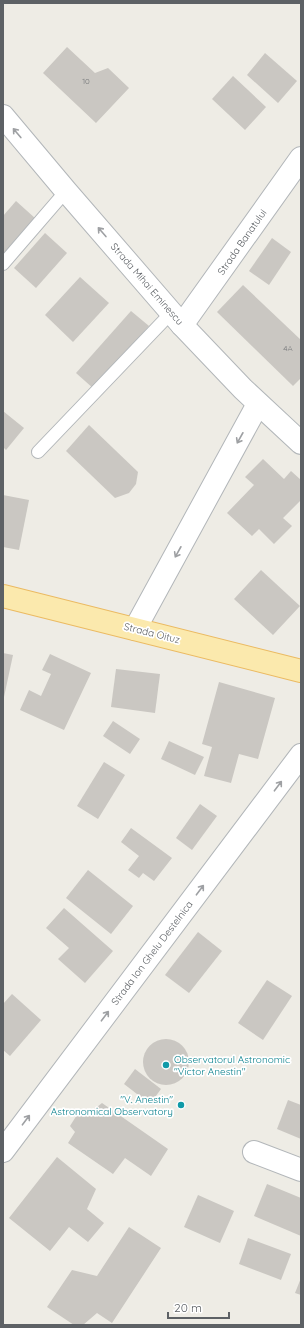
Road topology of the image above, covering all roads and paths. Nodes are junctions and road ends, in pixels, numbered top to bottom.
1 (3, 116) edge
2 (300, 162) edge
3 (66, 191) junction
4 (3, 264) edge
5 (177, 319) junction
6 (258, 404) junction
7 (301, 443) edge
8 (38, 452) dead end
9 (3, 596) edge
10 (136, 629) junction
11 (301, 671) edge
12 (301, 755) edge
13 (3, 1151) edge
14 (254, 1152) dead end
15 (301, 1170) edge

3 -> 1 street, Strada Mihai Eminescu
2 - 5 street, Strada Banatului
3 - 4 lane
5 -> 3 street, Strada Mihai Eminescu
5 - 6 street, Strada Mihai Eminescu
5 - 8 lane
6 - 7 street, Strada Mihai Eminescu
6 -> 10 street
9 - 10 main road, Strada Oituz
10 - 11 main road, Strada Oituz
13 -> 12 street, Strada Ion Ghelu Destelnica
14 - 15 street

